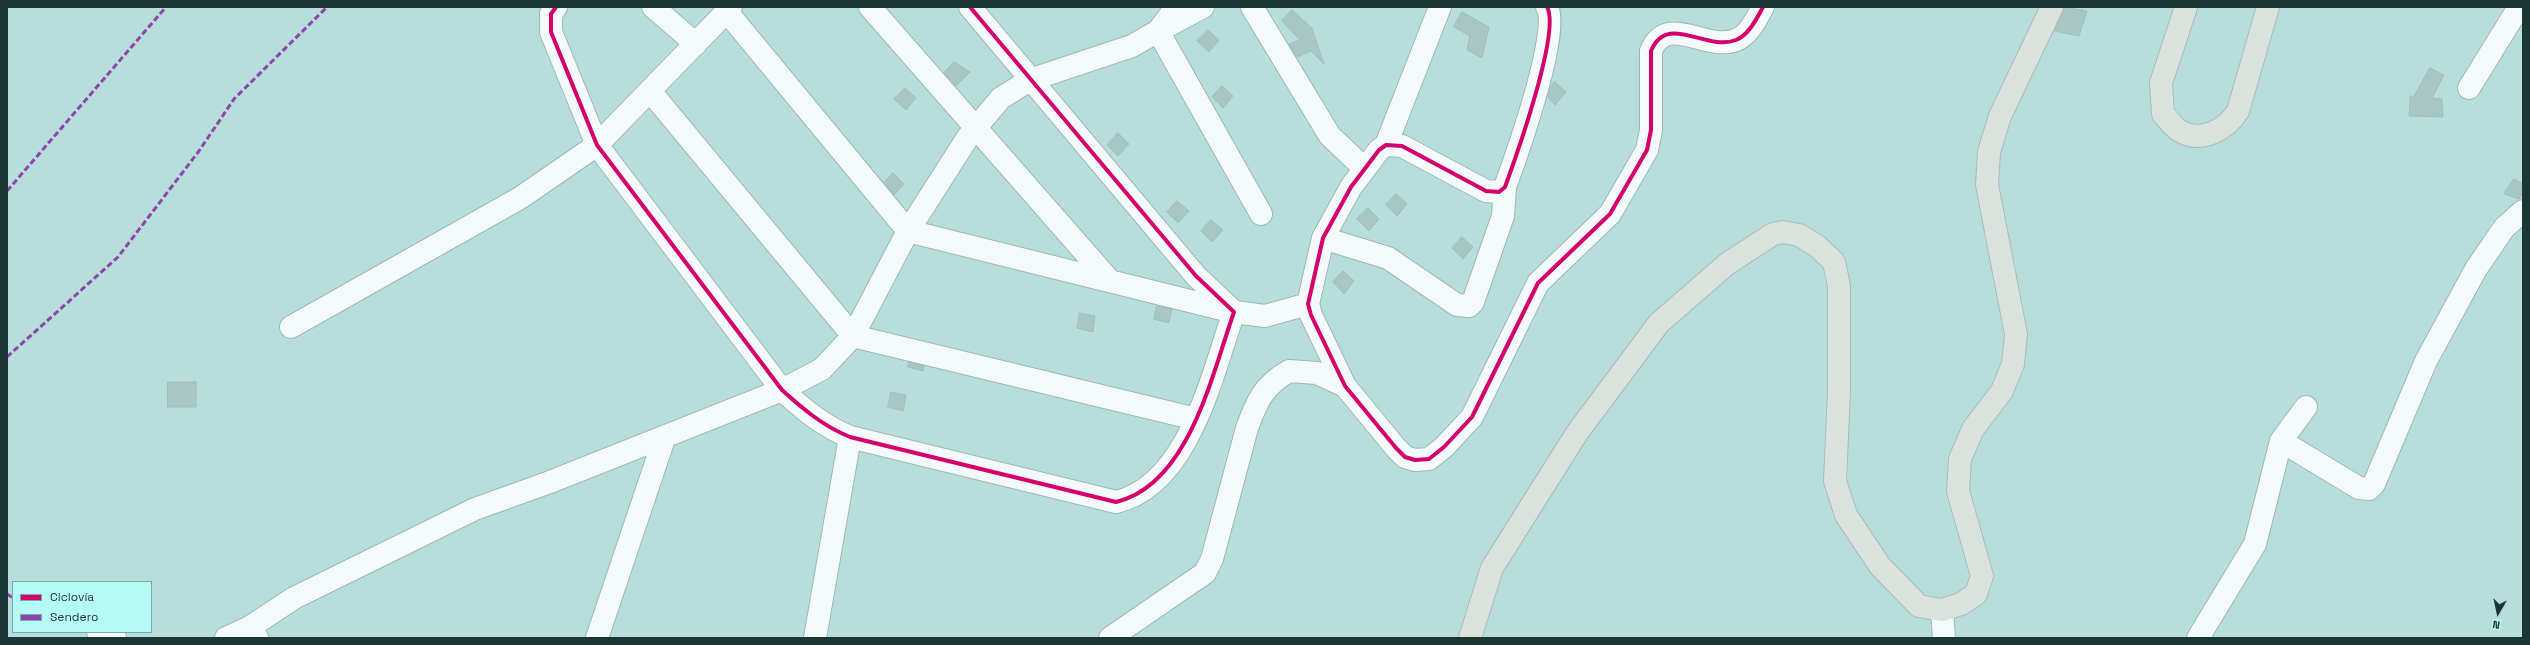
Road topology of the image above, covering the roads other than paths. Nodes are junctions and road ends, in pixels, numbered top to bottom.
1 (556, 7) edge
2 (653, 7) edge
3 (870, 7) edge
4 (970, 7) edge
5 (1176, 7) edge
6 (1203, 7) edge
7 (1252, 7) edge
8 (1440, 7) edge
9 (1547, 7) edge
10 (1763, 7) edge
11 (2052, 7) edge
12 (2186, 7) edge
13 (2268, 7) edge
14 (2520, 7) edge
15 (729, 10) edge
16 (1158, 31) junction
17 (696, 44) junction
18 (1030, 80) junction
19 (2469, 88) dead end
20 (650, 91) junction
21 (977, 130) junction
22 (597, 145) junction
23 (1386, 145) junction
24 (1365, 169) junction
25 (1505, 186) junction
26 (2523, 211) edge
27 (1261, 214) dead end
28 (908, 231) junction
29 (1323, 238) junction
30 (1110, 281) junction
31 (1308, 304) junction
32 (1234, 312) junction
33 (292, 327) dead end
34 (853, 336) junction
35 (1345, 386) junction
36 (782, 390) junction
37 (2306, 407) dead end
38 (1196, 419) junction
39 (665, 436) junction
40 (850, 437) junction
41 (2281, 441) junction
42 (1942, 610) junction
43 (101, 633) edge
44 (254, 633) edge
45 (115, 638) edge
46 (226, 638) edge
47 (597, 638) edge
48 (815, 638) edge
49 (1110, 638) edge
50 (1470, 638) edge
51 (1944, 638) edge
52 (2198, 638) edge

1 - 22 street
2 - 17 street
3 - 21 street
4 - 18 street
5 - 16 street
6 - 16 street
7 - 24 street
8 - 23 street
9 - 25 street
10 - 35 street
11 - 42 main road
12 - 13 main road
14 - 19 street
15 - 17 street
15 - 28 street
16 - 18 street
16 - 27 street
17 - 20 street
18 - 21 street
18 - 32 street
20 - 22 street
20 - 34 street
21 - 28 street
21 - 30 street
22 - 33 street
22 - 36 street
23 - 24 street
23 - 25 street
24 - 29 street
25 - 29 street
26 - 41 street
28 - 30 street
28 - 34 street
29 - 31 street
30 - 32 street
31 - 32 street
31 - 35 street
32 - 38 street
34 - 36 street
34 - 38 street
35 - 49 street
36 - 39 street
36 - 40 street
37 - 41 street
38 - 40 street
39 - 44 street
39 - 47 street
40 - 48 street
41 - 52 street
42 - 50 main road
42 - 51 street
43 - 45 street
44 - 46 street

